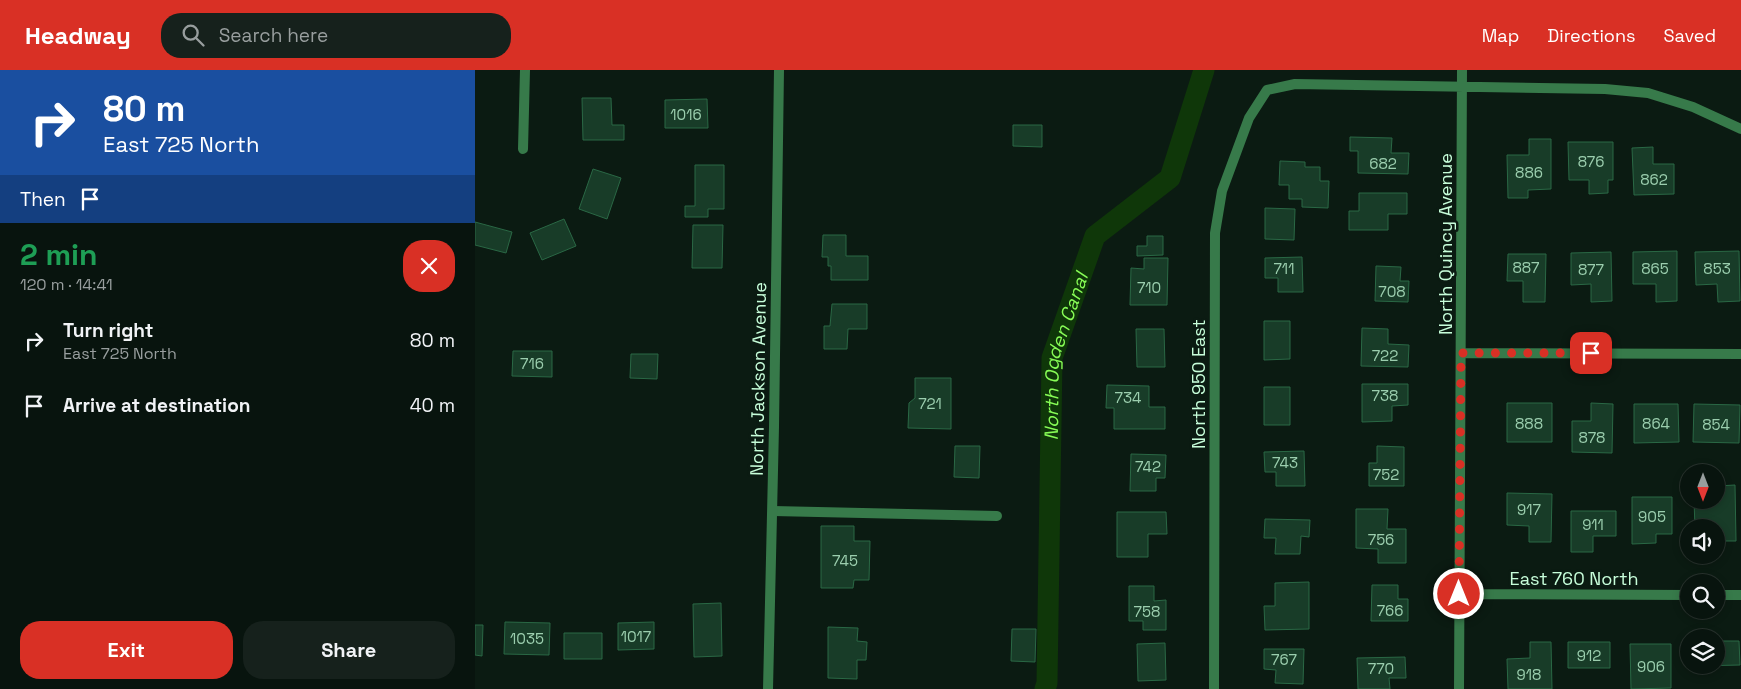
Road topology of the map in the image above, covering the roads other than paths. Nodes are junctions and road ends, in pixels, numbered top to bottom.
1 (525, 70) edge
2 (779, 70) edge
3 (1462, 70) edge
4 (1462, 86) junction
5 (1741, 129) edge
6 (523, 149) dead end
7 (1461, 353) junction
8 (1741, 354) edge
9 (773, 512) junction
10 (997, 516) dead end
11 (1459, 594) junction
12 (1680, 595) edge
13 (1725, 595) edge
14 (1741, 595) edge
15 (768, 689) edge
16 (1214, 689) edge
17 (1459, 689) edge

1 - 6 street
2 - 9 street, North Jackson Avenue
3 - 4 street, North Quincy Avenue
4 - 5 street
4 - 7 street, North Quincy Avenue
4 - 16 street, North 950 East
7 - 8 street
7 - 11 street, North Quincy Avenue
9 - 10 street
9 - 15 street, North Jackson Avenue
11 - 12 street, East 760 North
11 - 17 street, North Quincy Avenue
13 - 14 street

